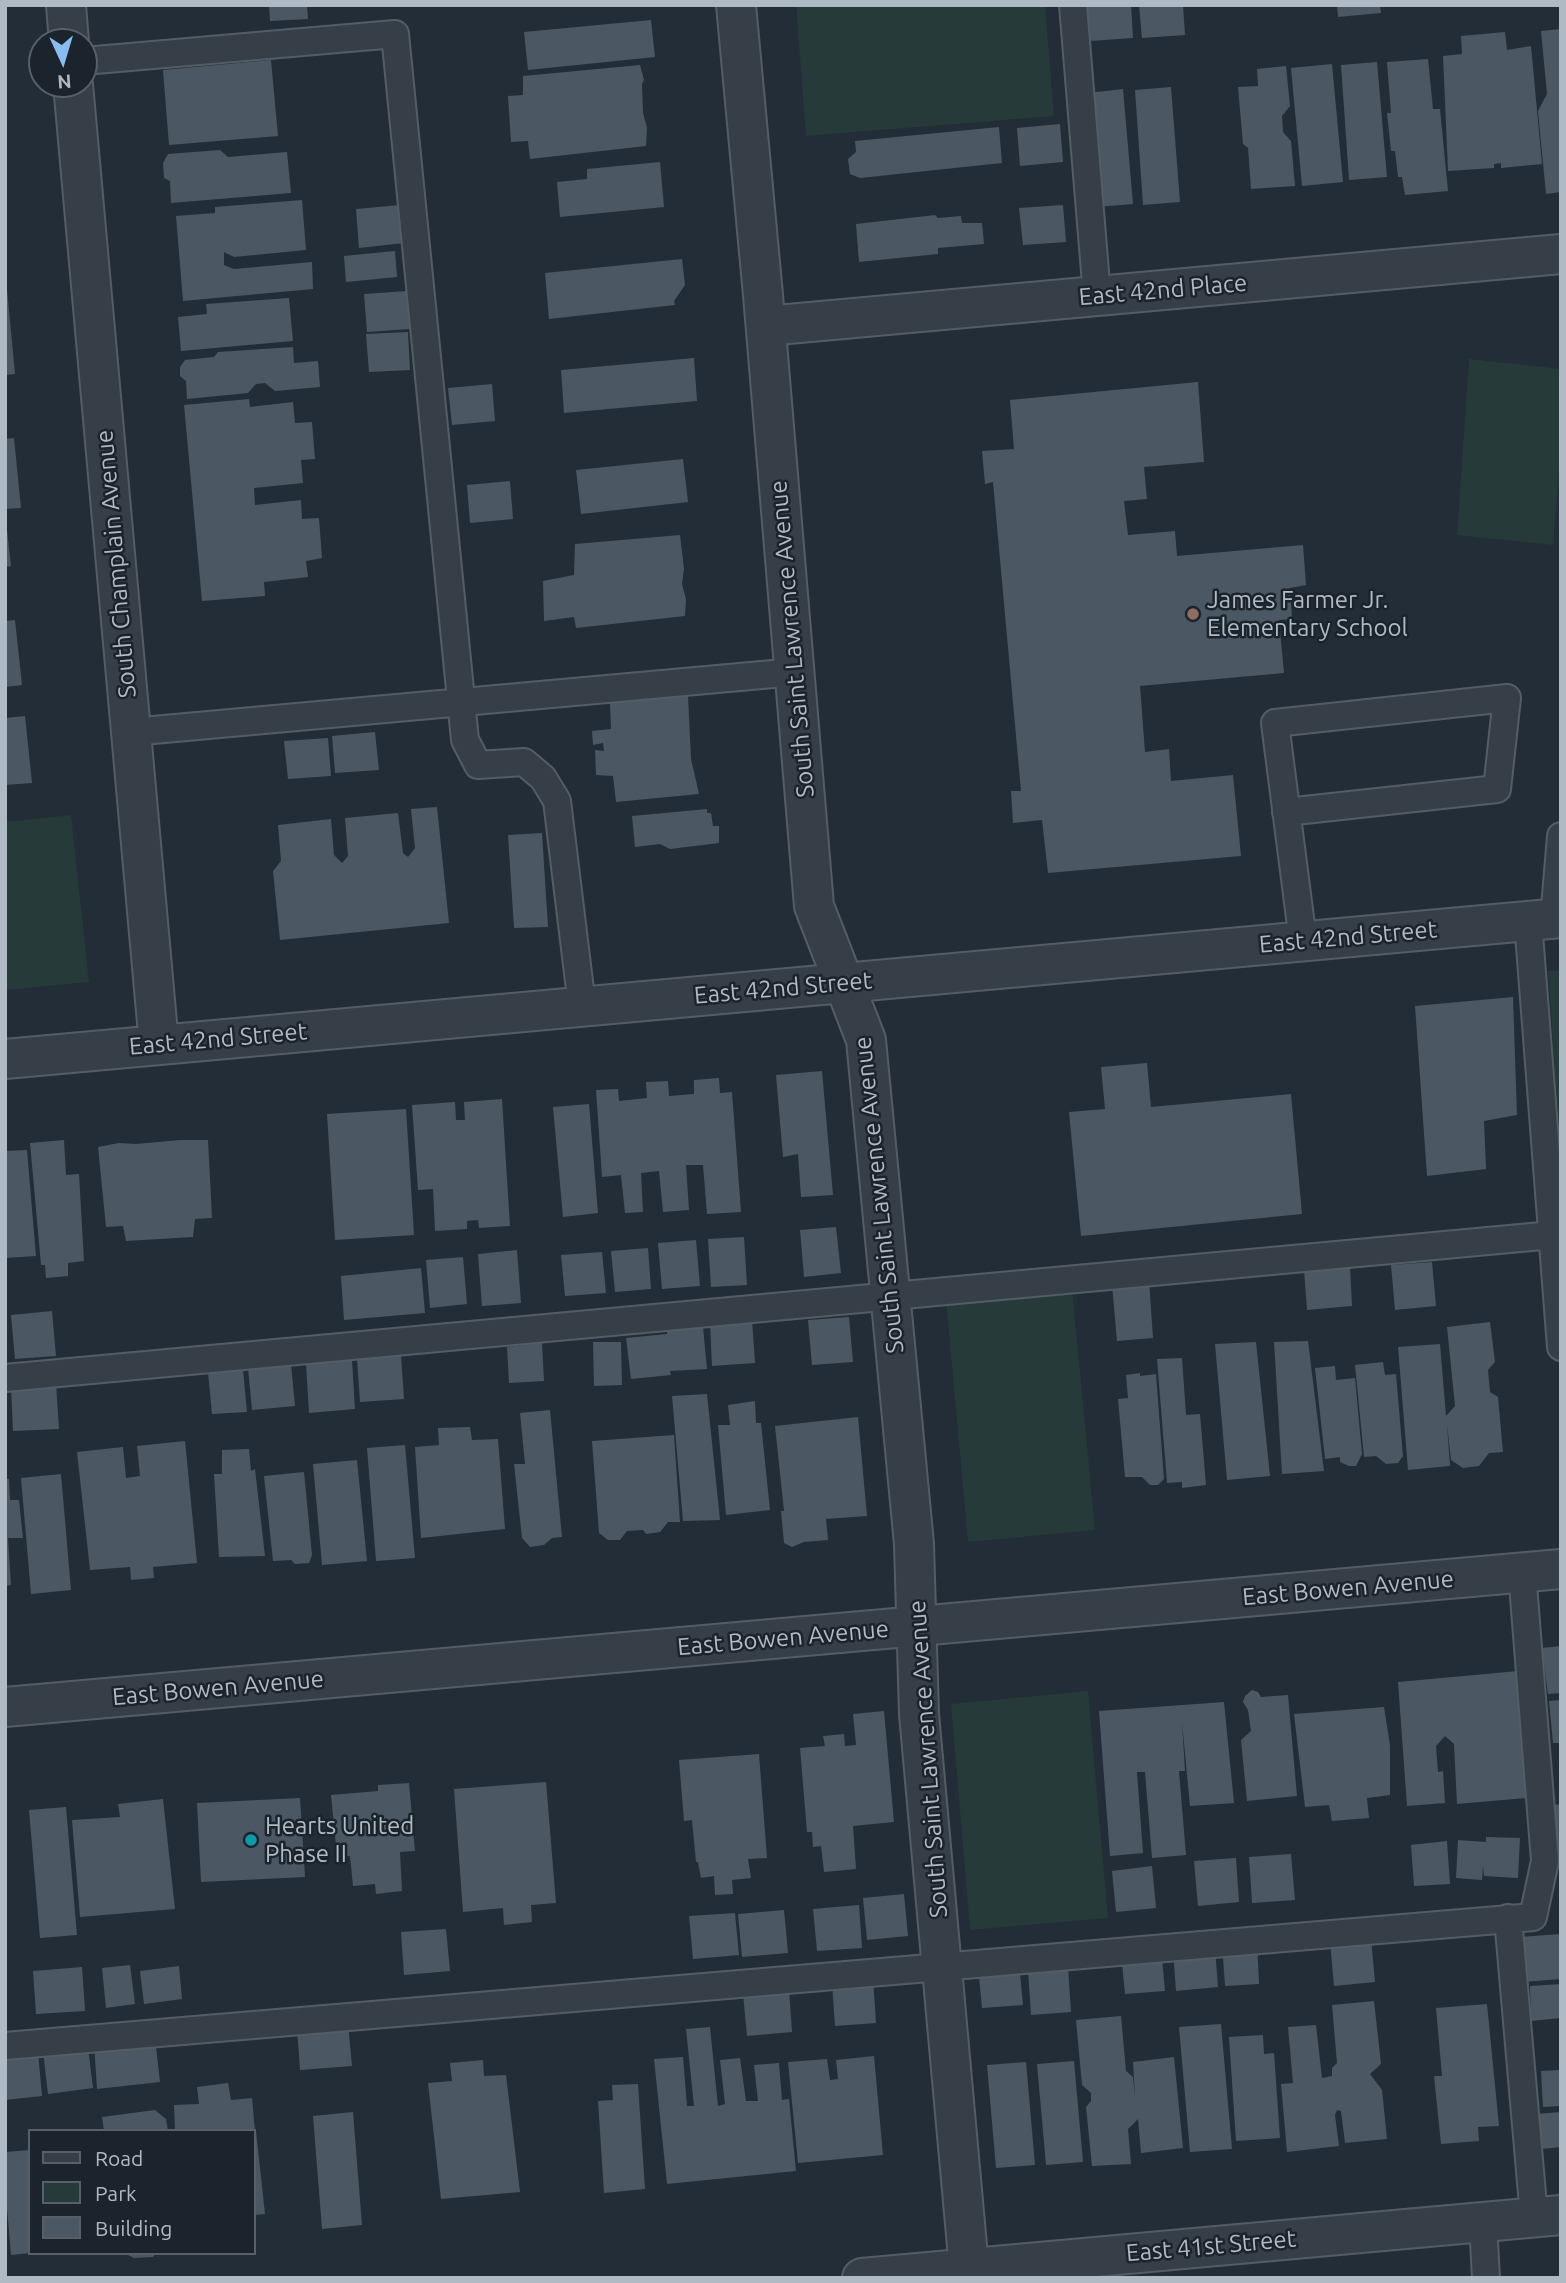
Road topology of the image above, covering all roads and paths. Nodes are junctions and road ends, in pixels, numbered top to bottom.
1 (66, 5) edge
2 (736, 5) edge
3 (1073, 5) edge
4 (68, 28) edge
5 (98, 60) edge
6 (74, 98) edge
7 (1561, 254) edge
8 (1097, 296) junction
9 (766, 326) junction
10 (795, 672) junction
11 (462, 702) junction
12 (131, 732) junction
13 (1286, 812) junction
14 (1561, 836) edge
15 (1548, 919) edge
16 (1303, 942) junction
17 (843, 983) junction
18 (582, 1006) junction
19 (159, 1045) junction
20 (5, 1059) edge
21 (1553, 1235) junction
22 (891, 1297) junction
23 (1561, 1347) edge
24 (5, 1378) edge
25 (1561, 1569) edge
26 (1522, 1572) junction
27 (917, 1626) junction
28 (5, 1707) edge
29 (1508, 1918) junction
30 (943, 1967) junction
31 (5, 2046) edge
32 (1548, 2216) edge
33 (1483, 2222) junction
34 (969, 2268) junction
35 (862, 2278) edge
36 (1486, 2278) edge

1 - 4 street
2 - 9 street, South Saint Lawrence Avenue
3 - 8 lane
5 - 11 lane
6 - 12 street, South Champlain Avenue
7 - 8 street, East 42nd Place
8 - 9 street, East 42nd Place
9 - 10 street, South Saint Lawrence Avenue
10 - 11 lane
10 - 17 street, South Saint Lawrence Avenue
11 - 12 lane
11 - 18 lane
12 - 19 street, South Champlain Avenue
13 - 13 lane
13 - 16 lane
14 - 15 lane
15 - 16 street, East 42nd Street
15 - 21 lane
16 - 17 street, East 42nd Street
17 - 18 street, East 42nd Street
17 - 22 street, South Saint Lawrence Avenue
18 - 19 street, East 42nd Street
19 - 20 street, East 42nd Street
21 - 22 lane
21 - 23 lane
22 - 24 lane
22 - 27 street, South Saint Lawrence Avenue
25 - 26 street, East Bowen Avenue
26 - 27 street, East Bowen Avenue
26 - 29 lane
27 - 28 street, East Bowen Avenue
27 - 30 street, South Saint Lawrence Avenue
29 - 30 lane
29 - 32 lane
30 - 31 lane
30 - 34 street, South Saint Lawrence Avenue
32 - 33 street, East 41st Street
33 - 34 street, East 41st Street
33 - 36 lane
34 - 35 street, East 41st Street

